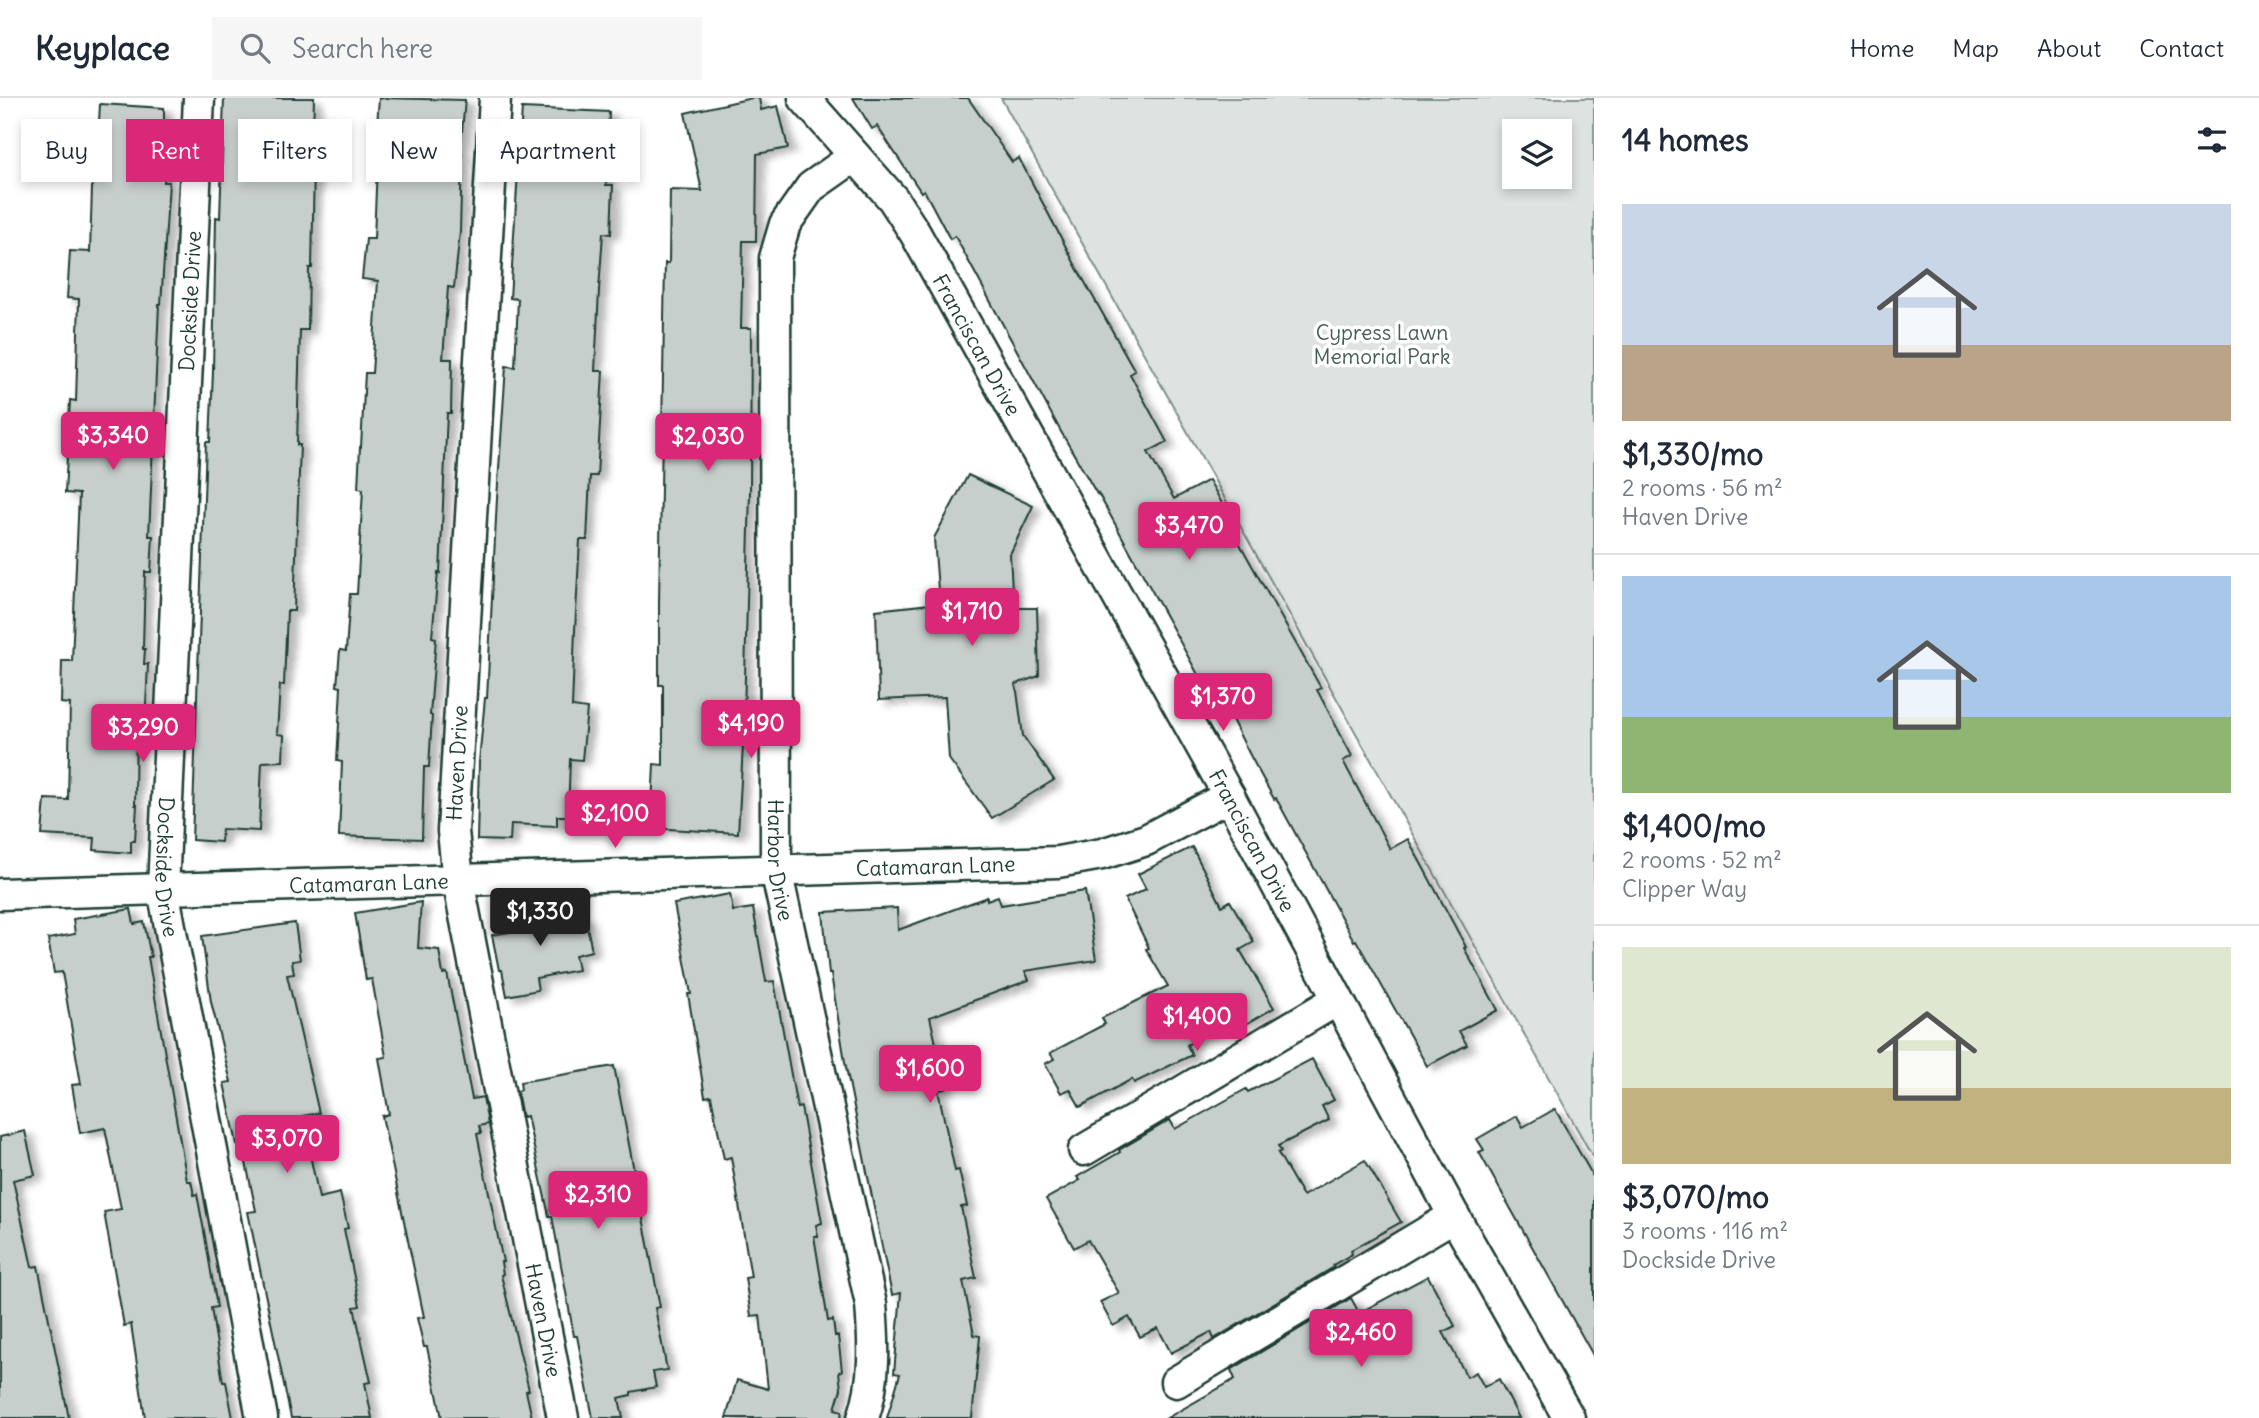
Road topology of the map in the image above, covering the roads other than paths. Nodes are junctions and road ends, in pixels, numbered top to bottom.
1 (199, 98) edge
2 (495, 98) edge
3 (804, 98) edge
4 (855, 156) junction
5 (1229, 796) junction
6 (776, 870) junction
7 (458, 880) junction
8 (163, 889) junction
9 (0, 894) edge
10 (1337, 1000) junction
11 (1084, 1150) dead end
12 (1454, 1216) junction
13 (1176, 1382) dead end
14 (262, 1418) edge
15 (563, 1418) edge
16 (863, 1418) edge
17 (1569, 1418) edge

1 - 8 street, Dockside Drive
2 - 7 street, Haven Drive
3 - 4 street, Franciscan Drive
4 - 5 street, Franciscan Drive
4 - 6 street, Harbor Drive
5 - 6 street, Catamaran Lane
5 - 10 street, Franciscan Drive
6 - 7 street, Catamaran Lane
6 - 16 street, Harbor Drive
7 - 8 street, Catamaran Lane
7 - 15 street, Haven Drive
8 - 9 street, Catamaran Lane
8 - 14 street, Dockside Drive
10 - 11 street
10 - 12 street, Franciscan Drive
12 - 13 street
12 - 17 street, Franciscan Drive

